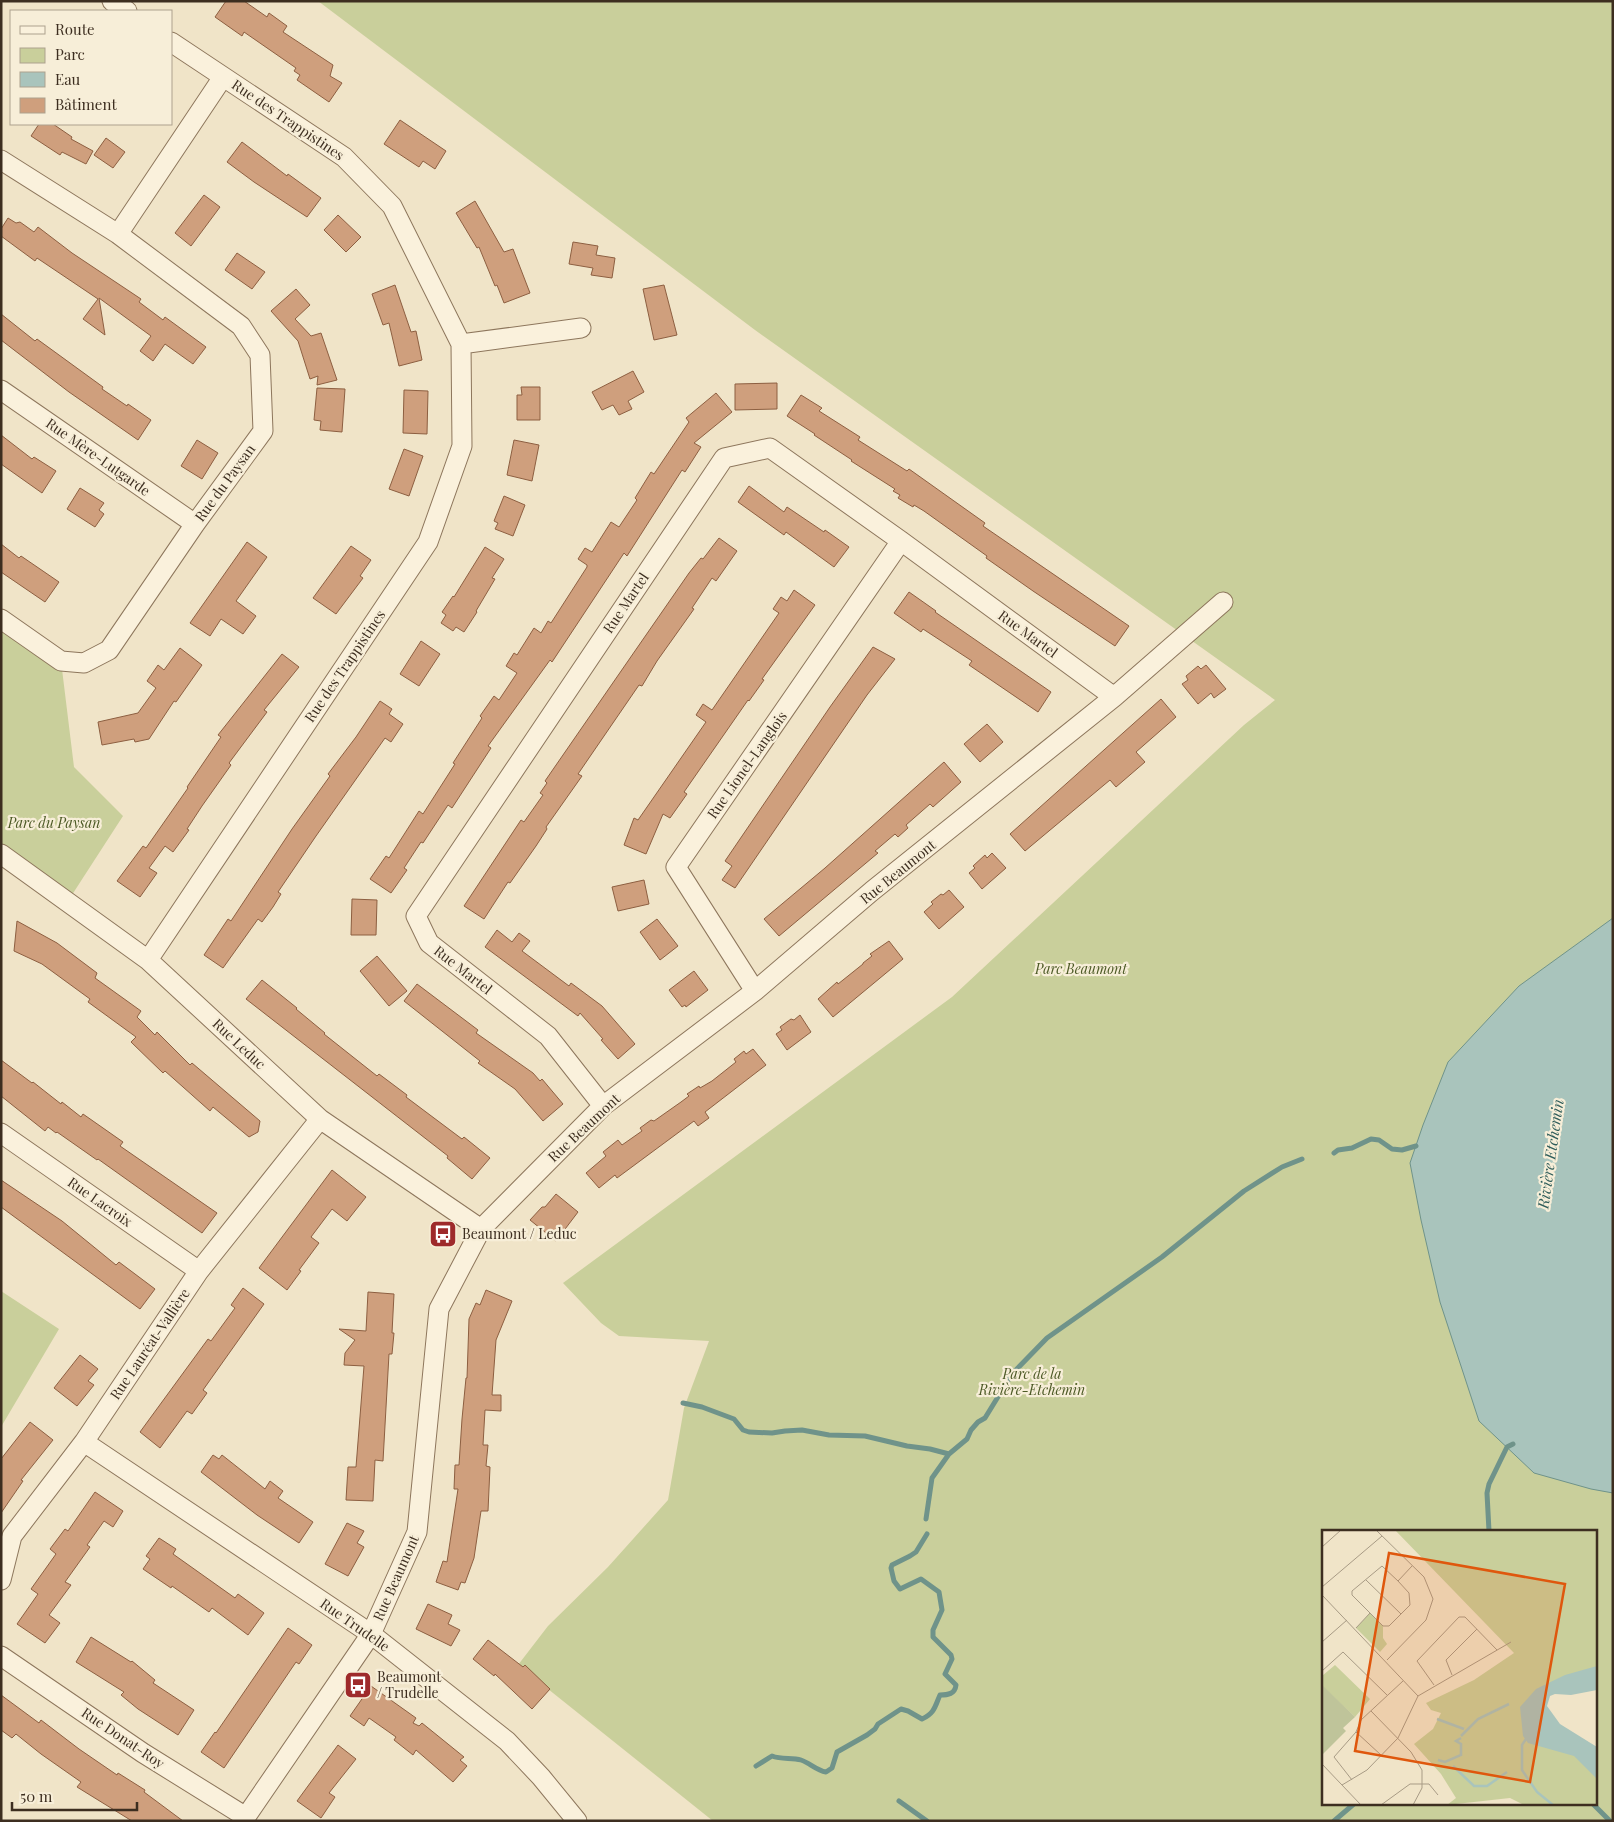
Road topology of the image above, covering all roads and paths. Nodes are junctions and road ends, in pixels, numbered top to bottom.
1 (112, 1) edge
2 (126, 10) edge
3 (172, 43) edge
4 (223, 78) junction
5 (1, 160) edge
6 (118, 234) junction
7 (581, 328) dead end
8 (461, 344) junction
9 (1, 390) edge
10 (195, 524) junction
11 (901, 541) junction
12 (1223, 602) dead end
13 (1, 619) edge
14 (1114, 697) junction
15 (1, 854) edge
16 (148, 960) junction
17 (755, 991) junction
18 (603, 1106) junction
19 (320, 1118) junction
20 (1, 1133) edge
21 (481, 1229) junction
22 (199, 1271) junction
23 (84, 1442) junction
24 (1, 1580) edge
25 (370, 1634) junction
26 (1, 1656) edge
27 (245, 1819) edge
28 (577, 1821) edge

1 - 2 street
3 - 4 street, Rue des Trappistines
4 - 6 street
4 - 8 street, Rue des Trappistines
5 - 6 street, Rue du Paysan
6 - 10 street, Rue du Paysan
7 - 8 street
8 - 16 street, Rue des Trappistines
9 - 10 street, Rue Mère-Lutgarde
10 - 13 street, Rue du Paysan
11 - 14 street, Rue Martel
11 - 17 street, Rue Lionel-Langlois
11 - 18 street, Rue Martel
12 - 14 street, Rue Beaumont
14 - 17 street, Rue Beaumont
15 - 16 street, Rue Leduc
16 - 19 street, Rue Leduc
17 - 18 street, Rue Beaumont
18 - 21 street, Rue Beaumont
19 - 21 street, Rue Leduc
19 - 22 street, Rue Lauréat-Vallière
20 - 22 street, Rue Lacroix
21 - 25 street, Rue Beaumont
22 - 23 street, Rue Lauréat-Vallière
23 - 24 street, Rue Lauréat-Vallière
23 - 25 street, Rue Trudelle
25 - 27 street, Rue Beaumont
25 - 28 street, Rue Trudelle
26 - 27 street, Rue Donat-Roy

